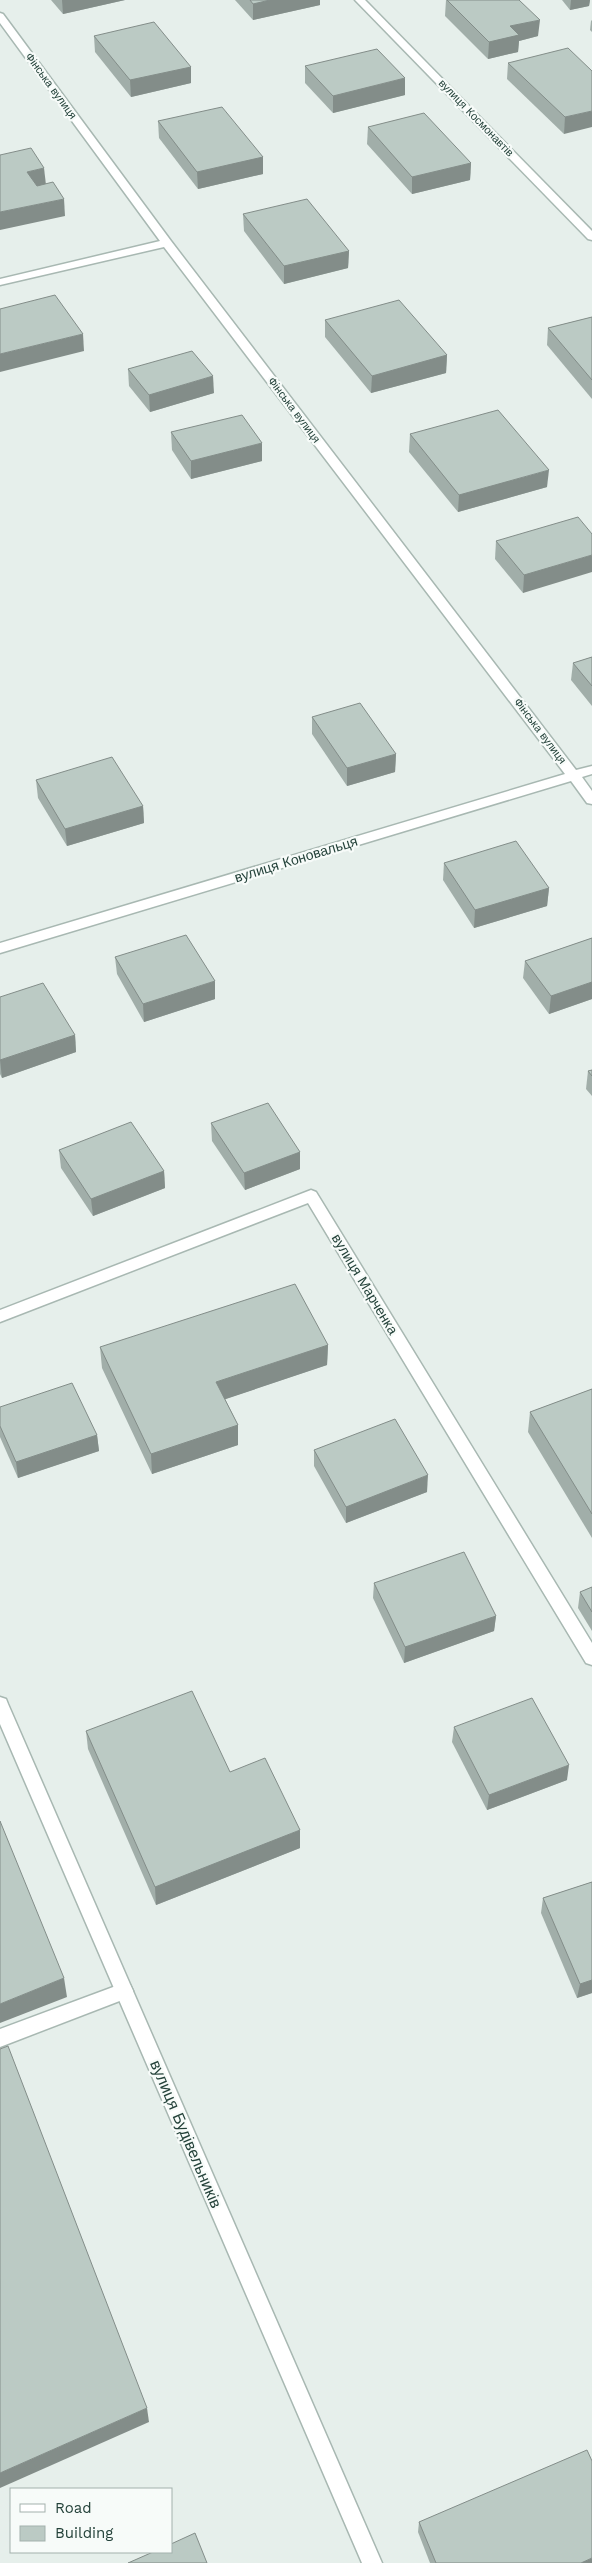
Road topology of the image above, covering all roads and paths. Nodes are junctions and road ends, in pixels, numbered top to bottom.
1 (360, 0) edge
2 (0, 16) edge
3 (592, 237) edge
4 (167, 243) junction
5 (0, 282) edge
6 (592, 770) edge
7 (574, 776) junction
8 (592, 800) edge
9 (0, 948) edge
10 (0, 1316) edge
11 (592, 1658) edge
12 (0, 1704) edge
13 (124, 1991) junction
14 (0, 2038) edge
15 (372, 2563) edge

1 - 3 street, вулиця Космонавтів
2 - 4 street, Фінська вулиця
4 - 5 street
4 - 7 street, Фінська вулиця
6 - 7 street, вулиця Коновальця
7 - 8 street, Фінська вулиця
7 - 9 street, вулиця Коновальця
10 - 11 street, вулиця Марченка
12 - 13 street, вулиця Будівельників
13 - 14 street
13 - 15 street, вулиця Будівельників

